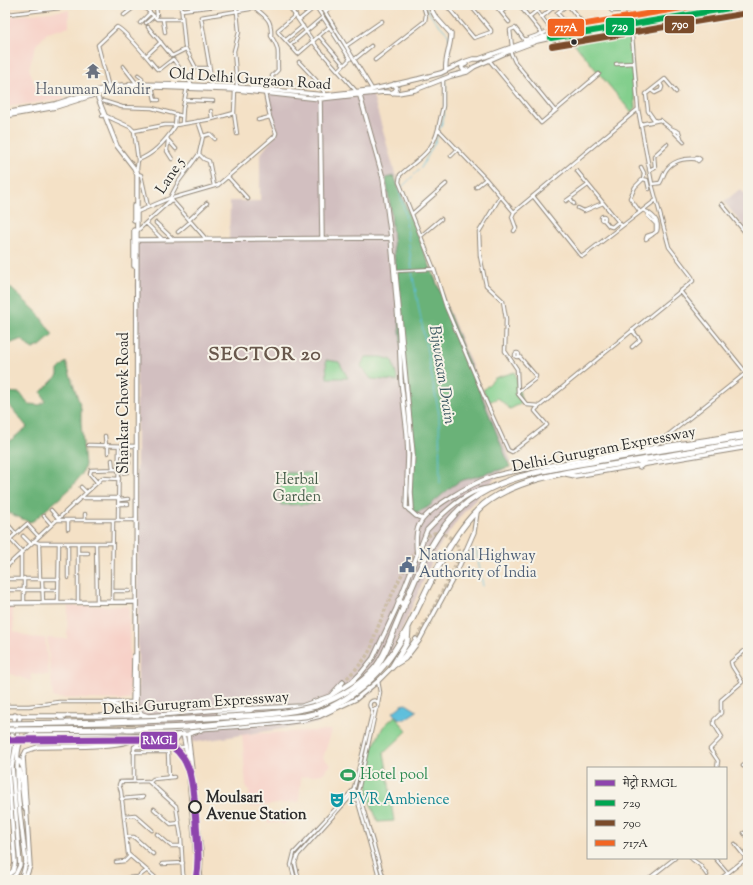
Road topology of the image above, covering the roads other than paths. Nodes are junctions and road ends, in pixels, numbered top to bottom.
1 (86, 5) edge
2 (137, 5) edge
3 (142, 5) edge
4 (156, 5) edge
5 (181, 5) edge
6 (235, 5) edge
7 (289, 5) edge
8 (298, 5) edge
9 (316, 5) edge
10 (322, 5) edge
11 (334, 5) edge
12 (446, 5) edge
13 (470, 5) edge
14 (495, 5) edge
15 (510, 5) edge
16 (520, 5) edge
17 (544, 5) edge
18 (556, 5) edge
19 (568, 5) edge
20 (610, 5) edge
21 (631, 5) edge
22 (656, 5) edge
23 (673, 5) edge
24 (691, 5) edge
25 (733, 5) edge
26 (748, 5) edge
27 (216, 6) edge
28 (255, 6) edge
29 (427, 6) edge
30 (181, 10) junction
31 (292, 10) junction
32 (631, 10) junction
33 (326, 11) junction
34 (537, 11) junction
35 (237, 12) junction
36 (501, 12) junction
37 (5, 13) edge
38 (150, 14) junction
39 (693, 14) junction
40 (124, 15) dead end
41 (296, 15) junction
42 (671, 15) junction
43 (155, 16) junction
44 (324, 16) junction
45 (529, 17) junction
46 (542, 17) junction
47 (660, 18) junction
48 (182, 19) junction
49 (163, 20) junction
50 (299, 20) junction
51 (382, 21) dead end
52 (140, 22) dead end
53 (509, 22) dead end
54 (146, 23) dead end
55 (631, 23) junction
56 (303, 26) junction
57 (148, 27) dead end
58 (330, 28) junction
59 (587, 29) junction
60 (552, 30) junction
61 (306, 31) junction
62 (574, 31) junction
63 (165, 32) dead end
64 (542, 33) junction
65 (319, 36) junction
66 (554, 36) junction
67 (545, 37) junction
68 (286, 40) junction
69 (313, 41) junction
70 (525, 41) junction
71 (161, 42) junction
72 (290, 45) junction
73 (346, 46) junction
74 (371, 46) dead end
75 (511, 49) junction
76 (186, 50) junction
77 (146, 56) junction
78 (354, 59) junction
79 (479, 59) junction
80 (375, 60) dead end
81 (489, 60) junction
82 (299, 62) dead end
83 (634, 63) junction
84 (616, 64) dead end
85 (344, 65) junction
86 (123, 66) dead end
87 (474, 67) junction
88 (210, 70) junction
89 (338, 71) junction
90 (445, 71) junction
91 (138, 74) dead end
92 (599, 74) dead end
93 (445, 78) junction
94 (660, 83) junction
95 (137, 84) junction
96 (142, 84) junction
97 (394, 84) junction
98 (152, 85) junction
99 (192, 85) junction
100 (188, 86) junction
101 (212, 86) junction
102 (109, 89) junction
103 (236, 89) junction
104 (372, 89) junction
105 (652, 90) junction
106 (265, 91) junction
107 (274, 91) junction
108 (356, 91) junction
109 (676, 92) dead end
110 (95, 93) junction
111 (392, 93) junction
112 (326, 95) junction
113 (361, 96) junction
114 (320, 97) junction
115 (159, 100) dead end
116 (186, 100) junction
117 (103, 101) dead end
118 (212, 101) dead end
119 (638, 109) junction
120 (211, 111) dead end
121 (555, 111) junction
122 (234, 113) junction
123 (176, 114) junction
124 (5, 115) edge
125 (103, 115) junction
126 (182, 116) junction
127 (270, 117) junction
128 (212, 119) junction
129 (258, 120) dead end
130 (198, 121) junction
131 (655, 121) junction
132 (182, 124) junction
133 (641, 124) junction
134 (175, 125) junction
135 (438, 130) junction
136 (134, 131) junction
137 (237, 134) dead end
138 (202, 136) junction
139 (167, 139) junction
140 (215, 139) dead end
141 (684, 142) dead end
142 (667, 144) dead end
143 (176, 149) dead end
144 (457, 150) junction
145 (198, 154) junction
146 (451, 156) dead end
147 (172, 159) dead end
148 (696, 159) dead end
149 (138, 160) junction
150 (641, 167) dead end
151 (649, 170) junction
152 (186, 171) junction
153 (577, 171) dead end
154 (178, 172) dead end
155 (228, 177) junction
156 (486, 179) junction
157 (644, 179) junction
158 (446, 184) dead end
159 (652, 184) junction
160 (588, 185) junction
161 (214, 186) junction
162 (476, 187) dead end
163 (649, 189) dead end
164 (533, 196) junction
165 (500, 197) junction
166 (171, 198) junction
167 (570, 198) junction
168 (248, 199) dead end
169 (656, 200) junction
170 (566, 201) dead end
171 (207, 203) dead end
172 (603, 203) junction
173 (574, 204) dead end
174 (722, 204) dead end
175 (148, 207) junction
176 (578, 208) dead end
177 (643, 210) junction
178 (137, 212) junction
179 (514, 212) junction
180 (640, 212) junction
181 (412, 214) junction
182 (441, 219) dead end
183 (604, 220) dead end
184 (190, 221) junction
185 (618, 222) junction
186 (146, 223) junction
187 (156, 223) dead end
188 (622, 226) junction
189 (514, 231) dead end
190 (136, 232) junction
191 (178, 232) dead end
192 (652, 235) dead end
193 (421, 236) junction
194 (748, 236) edge
195 (322, 238) junction
196 (392, 238) junction
197 (162, 239) junction
198 (173, 239) junction
199 (206, 239) junction
200 (135, 240) junction
201 (434, 269) junction
202 (396, 271) junction
203 (680, 291) junction
204 (632, 330) junction
205 (632, 347) dead end
206 (519, 356) dead end
207 (747, 374) edge
208 (518, 392) junction
209 (540, 406) junction
210 (748, 433) edge
211 (106, 436) dead end
212 (748, 436) edge
213 (748, 442) edge
214 (88, 446) dead end
215 (107, 446) junction
216 (119, 446) junction
217 (135, 446) junction
218 (748, 447) edge
219 (653, 448) junction
220 (108, 453) dead end
221 (119, 454) junction
222 (130, 454) dead end
223 (646, 459) junction
224 (112, 460) dead end
225 (119, 463) junction
226 (129, 463) dead end
227 (640, 466) junction
228 (119, 468) junction
229 (113, 469) junction
230 (127, 472) dead end
231 (119, 473) junction
232 (565, 473) junction
233 (119, 479) junction
234 (97, 482) junction
235 (472, 485) junction
236 (81, 487) dead end
237 (491, 488) junction
238 (86, 492) junction
239 (470, 494) junction
240 (80, 498) junction
241 (119, 499) junction
242 (128, 499) dead end
243 (119, 504) junction
244 (128, 504) dead end
245 (408, 509) junction
246 (51, 510) dead end
247 (477, 512) junction
248 (85, 514) dead end
249 (44, 516) dead end
250 (57, 519) junction
251 (423, 519) junction
252 (68, 520) junction
253 (85, 520) junction
254 (113, 520) junction
255 (118, 520) junction
256 (134, 520) junction
257 (5, 521) edge
258 (51, 524) junction
259 (68, 529) dead end
260 (5, 533) edge
261 (16, 534) junction
262 (22, 536) dead end
263 (38, 536) junction
264 (9, 538) junction
265 (5, 540) edge
266 (33, 541) junction
267 (39, 543) junction
268 (59, 543) junction
269 (68, 543) junction
270 (78, 543) junction
271 (96, 543) junction
272 (113, 543) junction
273 (30, 544) junction
274 (21, 551) junction
275 (78, 553) junction
276 (88, 553) dead end
277 (417, 556) junction
278 (5, 567) edge
279 (22, 578) junction
280 (68, 578) dead end
281 (5, 579) edge
282 (41, 579) junction
283 (59, 579) junction
284 (6, 590) junction
285 (24, 590) junction
286 (43, 590) junction
287 (58, 590) junction
288 (113, 591) junction
289 (129, 591) dead end
290 (399, 600) junction
291 (7, 602) edge
292 (24, 602) junction
293 (43, 602) junction
294 (58, 602) junction
295 (78, 602) junction
296 (96, 602) junction
297 (112, 602) junction
298 (134, 602) junction
299 (404, 607) junction
300 (408, 628) junction
301 (416, 639) tunnel mouth
302 (748, 648) edge
303 (392, 667) junction
304 (343, 682) tunnel mouth
305 (378, 682) junction
306 (330, 696) junction
307 (109, 702) junction
308 (133, 702) junction
309 (378, 704) junction
310 (5, 706) edge
311 (254, 708) junction
312 (371, 709) junction
313 (376, 709) junction
314 (15, 715) junction
315 (20, 715) junction
316 (5, 716) edge
317 (57, 716) junction
318 (115, 716) junction
319 (126, 716) junction
320 (148, 716) junction
321 (5, 724) edge
322 (13, 727) junction
323 (224, 728) junction
324 (19, 729) junction
325 (204, 729) junction
326 (5, 730) edge
327 (62, 733) junction
328 (5, 734) edge
329 (181, 734) junction
330 (162, 736) junction
331 (188, 736) junction
332 (141, 737) junction
333 (147, 737) junction
334 (12, 738) junction
335 (183, 740) junction
336 (38, 742) tunnel mouth
337 (5, 746) edge
338 (135, 747) junction
339 (185, 747) junction
340 (133, 752) junction
341 (18, 757) junction
342 (748, 762) edge
343 (743, 766) dead end
344 (717, 767) edge
345 (20, 770) tunnel mouth
346 (24, 772) junction
347 (174, 777) dead end
348 (168, 778) junction
349 (134, 782) junction
350 (150, 782) junction
351 (354, 788) junction
352 (356, 792) junction
353 (143, 797) dead end
354 (121, 799) junction
355 (154, 809) dead end
356 (27, 813) junction
357 (124, 816) junction
358 (179, 823) junction
359 (152, 830) dead end
360 (744, 833) dead end
361 (157, 834) dead end
362 (127, 837) junction
363 (748, 838) edge
364 (734, 844) dead end
365 (182, 846) junction
366 (374, 846) junction
367 (370, 847) junction
368 (153, 854) dead end
369 (130, 856) junction
370 (747, 858) edge
371 (674, 859) edge
372 (692, 859) edge
373 (716, 859) edge
374 (116, 862) dead end
375 (183, 863) junction
376 (162, 864) dead end
377 (146, 870) junction
378 (27, 872) junction
379 (728, 873) junction
380 (707, 875) dead end
381 (5, 877) edge
382 (384, 878) edge
383 (118, 879) edge
384 (380, 879) edge
385 (9, 880) edge
386 (18, 880) edge
387 (25, 880) edge
388 (158, 880) edge
389 (183, 880) edge
390 (199, 880) edge
391 (295, 880) edge
392 (299, 880) edge
393 (365, 880) edge
394 (647, 880) edge
395 (719, 880) edge

1 - 37 street
2 - 40 street
3 - 38 street
4 - 43 street
5 - 30 street
6 - 35 street
7 - 31 street
8 - 31 street
9 - 44 street
9 - 50 street
10 - 33 street
11 - 33 street
12 - 13 street
14 - 36 street
15 - 36 street
16 - 45 street
17 - 34 street
18 - 46 street
19 - 59 street
19 - 62 street
20 - 32 street
21 - 32 street
22 - 47 street
23 - 42 street
24 - 39 street
25 - 39 main road, Old Delhi Gurgaon Road
26 - 39 main road, Old Delhi Gurgaon Road
27 - 30 street
28 - 35 street
28 - 107 street
29 - 80 street
29 - 90 main road
30 - 48 street
31 - 41 street
32 - 55 street
33 - 73 street
34 - 45 street
34 - 46 street
35 - 88 street
35 - 103 street
36 - 53 street
38 - 43 street
38 - 52 street
39 - 42 main road, Old Delhi Gurgaon Road
39 - 47 main road, Old Delhi Gurgaon Road
41 - 50 street
41 - 68 street
42 - 47 main road, Old Delhi Gurgaon Road
43 - 49 street
43 - 54 street
44 - 58 street
44 - 61 street
45 - 64 street
46 - 60 street
47 - 55 main road, Old Delhi Gurgaon Road
48 - 49 street
48 - 76 street
49 - 63 street
50 - 56 street
51 - 73 street
55 - 59 main road, Old Delhi Gurgaon Road
55 - 66 main road, Old Delhi Gurgaon Road
55 - 83 street
56 - 61 street
56 - 68 street
57 - 71 street
58 - 65 street
58 - 85 street
59 - 62 main road, Old Delhi Gurgaon Road
60 - 64 street
60 - 66 street
61 - 69 street
61 - 72 street
62 - 66 main road, Old Delhi Gurgaon Road
64 - 67 street
64 - 70 street
65 - 69 street
65 - 85 street
66 - 67 main road, Old Delhi Gurgaon Road
66 - 75 main road, Old Delhi Gurgaon Road
67 - 70 main road, Old Delhi Gurgaon Road
68 - 72 street
69 - 72 street
69 - 89 street
70 - 75 main road, Old Delhi Gurgaon Road
70 - 75 street
71 - 76 street
71 - 77 street
73 - 78 street
74 - 78 street
75 - 79 main road, Old Delhi Gurgaon Road
75 - 81 main road, Old Delhi Gurgaon Road
75 - 121 street
76 - 88 street
77 - 99 street
77 - 102 street
78 - 104 street
79 - 87 main road
79 - 90 main road, Old Delhi Gurgaon Road
81 - 87 main road, Old Delhi Gurgaon Road
81 - 121 street
82 - 112 street
83 - 84 street
83 - 119 street
85 - 89 street
86 - 95 street
87 - 93 main road, Old Delhi Gurgaon Road
88 - 101 street
89 - 108 street
90 - 97 main road, Old Delhi Gurgaon Road
91 - 96 street
92 - 121 street
93 - 111 main road, Old Delhi Gurgaon Road
93 - 135 street
94 - 105 street
94 - 105 street
94 - 109 street
95 - 96 main road, Old Delhi Gurgaon Road
95 - 102 main road, Old Delhi Gurgaon Road
96 - 98 main road, Old Delhi Gurgaon Road
97 - 104 main road, Old Delhi Gurgaon Road
97 - 111 main road
98 - 100 main road, Old Delhi Gurgaon Road
98 - 102 main road, Old Delhi Gurgaon Road
98 - 115 street
99 - 100 main road, Old Delhi Gurgaon Road
99 - 101 main road, Old Delhi Gurgaon Road
100 - 103 main road, Old Delhi Gurgaon Road
100 - 116 street
101 - 103 main road, Old Delhi Gurgaon Road
102 - 110 main road, Old Delhi Gurgaon Road
103 - 106 main road, Old Delhi Gurgaon Road
103 - 122 street
104 - 108 main road, Old Delhi Gurgaon Road
105 - 131 street
106 - 107 main road, Old Delhi Gurgaon Road
106 - 114 main road, Old Delhi Gurgaon Road
106 - 127 street
107 - 114 main road, Old Delhi Gurgaon Road
108 - 112 main road, Old Delhi Gurgaon Road
110 - 124 main road, Old Delhi Gurgaon Road
110 - 125 main road, Shankar Chowk Road
111 - 113 main road, Old Delhi Gurgaon Road
112 - 114 main road, Old Delhi Gurgaon Road
113 - 114 main road, Old Delhi Gurgaon Road
113 - 196 main road
114 - 195 main road
116 - 118 street
116 - 126 street
117 - 123 street
119 - 133 street
119 - 164 street
120 - 128 street
122 - 128 street
122 - 137 street
123 - 126 street
123 - 134 street
125 - 136 street
125 - 178 main road, Shankar Chowk Road
125 - 200 main road, Shankar Chowk Road
126 - 132 street
127 - 129 street
127 - 155 street
128 - 130 street
130 - 132 street
130 - 138 street, Lane 5
131 - 133 street
131 - 141 street
132 - 134 street
133 - 151 street
134 - 136 street
134 - 139 street
135 - 144 street
135 - 181 street
136 - 149 street
138 - 140 street
138 - 145 street, Lane 5
139 - 143 street
139 - 147 street
139 - 149 street
142 - 151 street
144 - 146 street
144 - 156 street
145 - 152 street, Lane 5
145 - 161 street
148 - 159 street
149 - 175 street
150 - 157 street
151 - 159 street
152 - 154 street
152 - 166 street, Lane 5
153 - 160 street
155 - 161 street
155 - 168 street
156 - 162 street
156 - 165 street
157 - 163 street
157 - 180 street
158 - 181 street
159 - 169 street
160 - 167 street
160 - 172 street
161 - 166 street
164 - 179 street
164 - 188 street
165 - 179 street
165 - 208 street
166 - 175 street
166 - 184 street
166 - 186 street, Lane 5
167 - 170 street
167 - 173 street
169 - 177 street
169 - 203 street
171 - 184 street
172 - 176 street
172 - 185 street
174 - 194 street
175 - 178 street
177 - 180 street
177 - 192 street
178 - 190 main road, Shankar Chowk Road
179 - 189 street
180 - 188 street
181 - 193 street
182 - 193 street
183 - 185 street
184 - 191 street
184 - 199 street
185 - 188 street
186 - 190 street, Lane 5
186 - 197 street
187 - 198 street
190 - 200 main road, Shankar Chowk Road
193 - 201 street
195 - 196 main road
195 - 199 main road
196 - 202 main road
196 - 245 main road
197 - 198 main road
197 - 200 main road
198 - 199 main road
200 - 217 main road, Shankar Chowk Road
201 - 202 street
201 - 209 street
202 - 245 main road
203 - 204 street
203 - 207 street
204 - 205 street
204 - 209 street
206 - 208 street
207 - 219 street
208 - 209 street
210 - 219 main road
211 - 215 street
212 - 237 highway, Delhi-Gurugram Expressway
213 - 223 highway, Delhi-Gurugram Expressway
214 - 215 street
215 - 216 street
215 - 220 street
216 - 217 street
216 - 221 street
217 - 256 main road, Shankar Chowk Road
217 - 320 main road, Shankar Chowk Road
218 - 227 main road
219 - 235 main road
221 - 222 street
221 - 225 street
223 - 227 highway
223 - 232 highway, Delhi-Gurugram Expressway
224 - 229 street
225 - 226 street
225 - 228 street
227 - 232 main road
228 - 229 street
228 - 231 street
229 - 234 street
230 - 231 street
231 - 233 street
232 - 247 highway, Delhi-Gurugram Expressway
233 - 234 street
233 - 241 street
234 - 238 street
235 - 239 main road
235 - 251 main road
236 - 238 street
237 - 239 main road
237 - 299 highway, Delhi-Gurugram Expressway
238 - 240 street
239 - 277 main road
240 - 241 street
240 - 250 street
241 - 242 street
241 - 243 street
243 - 244 street
243 - 255 street
245 - 251 main road
246 - 250 street
247 - 300 highway, Delhi-Gurugram Expressway
247 - 303 main road
248 - 253 street
249 - 258 street
250 - 252 street
250 - 258 street
251 - 277 main road
252 - 253 street
252 - 259 street
253 - 254 street
254 - 255 street
254 - 272 street
255 - 256 street
256 - 298 main road, Shankar Chowk Road
257 - 261 street
258 - 263 street
260 - 264 street
261 - 263 street
261 - 264 street
262 - 273 street
263 - 266 street
264 - 265 street
264 - 274 street
266 - 267 street
266 - 273 street
267 - 268 street
267 - 282 street
268 - 269 street
268 - 283 street
269 - 270 street
269 - 280 street
270 - 271 street
270 - 275 street
271 - 272 street
271 - 296 street
272 - 288 street
273 - 274 street
274 - 278 street
274 - 279 street
275 - 276 street
275 - 295 street
277 - 290 main road
278 - 281 street
279 - 281 street
279 - 282 street
279 - 285 street
281 - 284 street
282 - 283 street
282 - 286 street
283 - 287 street
284 - 285 street
284 - 291 street
285 - 286 street
285 - 292 street
286 - 287 street
286 - 293 street
287 - 294 street
288 - 289 street
288 - 297 street
290 - 299 highway
290 - 306 main road
291 - 292 main road
292 - 293 main road
293 - 294 main road
294 - 295 main road
295 - 296 main road
296 - 297 main road
297 - 298 main road
298 - 308 main road, Shankar Chowk Road
299 - 321 highway, Delhi-Gurugram Expressway, bridge
300 - 303 highway
300 - 326 highway, Delhi-Gurugram Expressway, bridge
301 - 303 main road
302 - 344 street
303 - 305 main road
304 - 306 main road
305 - 309 street
305 - 323 main road
306 - 311 main road
307 - 308 street
307 - 310 street
307 - 318 main road
308 - 319 main road, Shankar Chowk Road
309 - 312 street
309 - 313 street
311 - 320 main road
311 - 323 main road
312 - 313 street
312 - 351 street
313 - 352 street
314 - 315 main road
314 - 316 main road
314 - 322 main road
315 - 317 main road
315 - 324 main road
317 - 318 main road
317 - 327 main road
318 - 319 main road
319 - 320 main road
321 - 328 main road
322 - 324 main road
322 - 334 main road
323 - 325 main road
324 - 385 main road
325 - 327 main road
325 - 331 main road
327 - 341 main road
329 - 330 main road
329 - 330 main road
329 - 331 main road
329 - 335 main road
330 - 333 main road
331 - 335 main road
331 - 390 main road
332 - 333 main road
332 - 336 main road
332 - 346 main road
333 - 338 main road
334 - 337 main road
334 - 381 main road
335 - 339 main road
338 - 339 street
338 - 340 street
339 - 390 main road
340 - 348 street
340 - 349 street
341 - 346 main road
341 - 378 main road
342 - 343 street
345 - 356 main road
346 - 356 main road
347 - 348 street
348 - 350 street
349 - 350 street
349 - 354 street
350 - 358 street
351 - 352 street
351 - 391 street
352 - 366 street
352 - 367 street
352 - 392 street
353 - 354 street
354 - 357 street
355 - 358 street
356 - 378 main road
357 - 359 street
357 - 362 street
358 - 365 street
360 - 363 street
361 - 365 street
362 - 368 street
362 - 369 street
364 - 370 street
365 - 375 street
366 - 367 street
366 - 382 street
367 - 384 street
369 - 374 street
369 - 377 street
370 - 379 street
371 - 394 street
372 - 380 street
373 - 379 street
375 - 376 street
375 - 389 street
377 - 383 street
377 - 388 street
378 - 386 main road
378 - 387 main road
379 - 395 street
382 - 384 street
384 - 393 street

